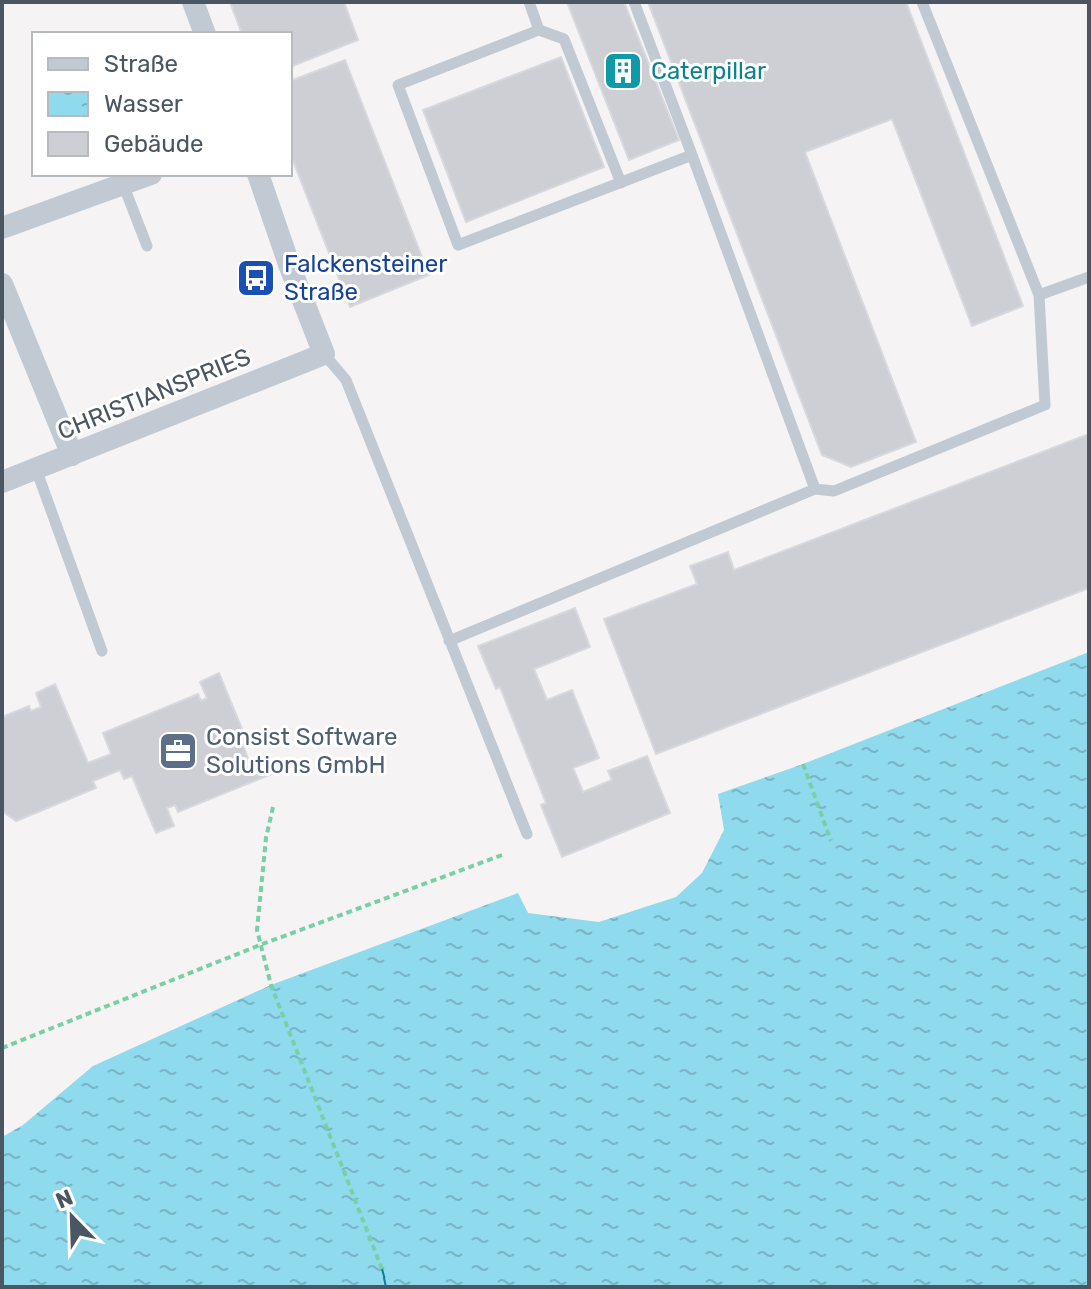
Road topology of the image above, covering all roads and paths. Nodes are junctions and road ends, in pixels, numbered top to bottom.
1 (193, 2) edge
2 (529, 2) edge
3 (634, 2) edge
4 (922, 2) edge
5 (539, 30) junction
6 (204, 32) edge
7 (692, 155) junction
8 (145, 176) edge
9 (259, 176) edge
10 (621, 183) junction
11 (123, 184) junction
12 (2, 228) edge
13 (147, 246) dead end
14 (1089, 277) edge
15 (2, 284) edge
16 (1039, 295) junction
17 (324, 354) junction
18 (72, 455) junction
19 (36, 469) junction
20 (2, 482) edge
21 (815, 489) junction
22 (449, 641) junction
23 (102, 651) dead end
24 (803, 764) dead end
25 (273, 807) dead end
26 (527, 834) dead end
27 (831, 841) dead end
28 (502, 855) dead end
29 (260, 945) junction
30 (2, 1048) edge
31 (382, 1269) dead end

1 - 6 street
2 - 5 lane
3 - 7 lane
4 - 16 lane
5 - 10 lane
5 - 10 lane
7 - 10 lane
7 - 21 lane
8 - 11 street
9 - 17 street
11 - 12 street
11 - 13 lane
14 - 16 lane
15 - 18 street
16 - 21 lane
17 - 18 street, CHRISTIANSPRIES
17 - 22 lane
18 - 19 street, CHRISTIANSPRIES
19 - 20 street, CHRISTIANSPRIES
19 - 23 lane
21 - 22 lane
22 - 26 lane
24 - 27 path
25 - 29 path
28 - 29 path
29 - 30 path
29 - 31 path

